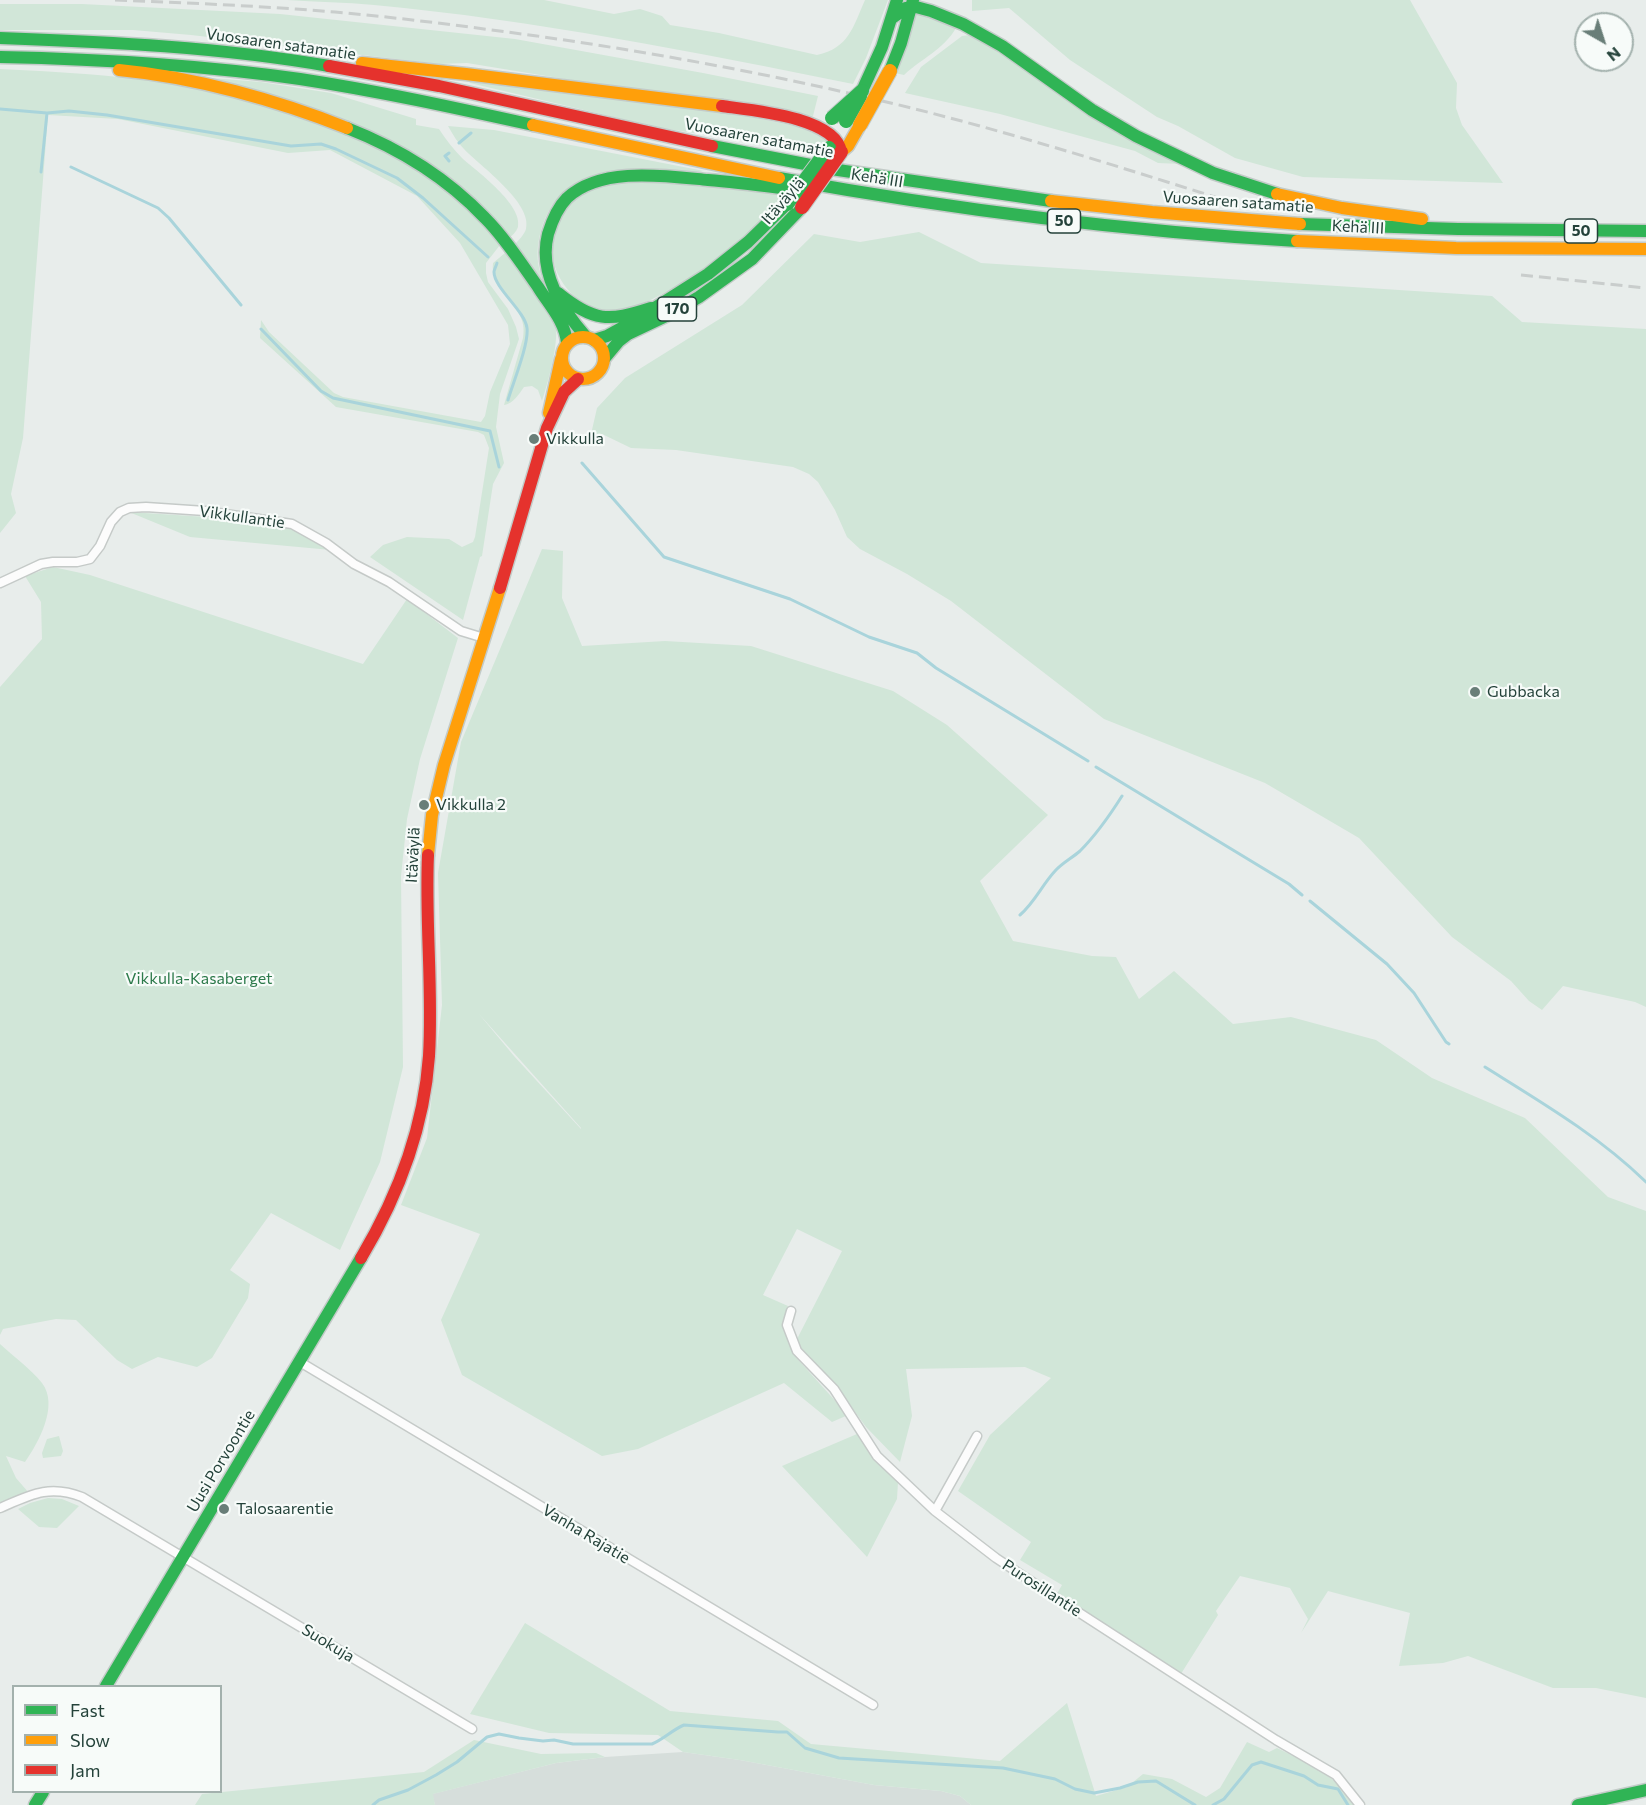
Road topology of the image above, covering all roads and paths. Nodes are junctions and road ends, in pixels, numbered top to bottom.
1 (897, 0) edge
2 (933, 0) edge
3 (912, 4) edge
4 (892, 18) junction
5 (959, 22) junction
6 (0, 38) edge
7 (0, 57) edge
8 (40, 57) junction
9 (309, 62) junction
10 (839, 119) junction
11 (815, 124) junction
12 (835, 147) junction
13 (820, 186) junction
14 (1516, 231) junction
15 (1646, 231) edge
16 (1646, 249) edge
17 (555, 291) junction
18 (651, 308) junction
19 (590, 338) junction
20 (567, 343) junction
21 (561, 359) junction
22 (604, 359) junction
23 (578, 379) junction
24 (548, 428) junction
25 (0, 584) edge
26 (484, 639) junction
27 (364, 1253) joint
28 (791, 1311) dead end
29 (300, 1362) junction
30 (977, 1436) dead end
31 (0, 1508) edge
32 (935, 1511) junction
33 (182, 1558) junction
34 (106, 1685) edge
35 (873, 1705) dead end
36 (472, 1729) dead end
37 (1646, 1790) edge
38 (1360, 1805) edge
39 (1578, 1805) edge

1 - 4 main road
2 - 5 main road
3 - 4 main road
3 - 5 main road
3 - 12 main road, Itäväylä / 170, bridge
4 - 10 main road, bridge
5 - 14 main road
6 - 9 main road, Vuosaaren satamatie
7 - 8 main road, Vuosaaren satamatie
8 - 13 main road, Vuosaaren satamatie
8 - 20 main road
9 - 11 main road
9 - 14 main road, Vuosaaren satamatie
10 - 11 main road
10 - 12 main road, Itäväylä / 170
11 - 12 main road
12 - 18 main road, Itäväylä / 170, bridge
12 - 22 main road, Itäväylä / 170, bridge
13 - 16 main road, Kehä III / 50
13 - 17 main road
14 - 15 main road, 50
17 - 18 main road
17 - 19 main road
18 - 19 main road, Itäväylä / 170
19 - 20 main road
19 - 22 main road
20 - 21 main road
21 - 23 main road
21 - 24 main road, Itäväylä
22 - 23 main road
23 - 24 main road, Itäväylä
24 - 26 main road, Itäväylä
25 - 26 street, Vikkullantie
26 - 27 main road, Itäväylä
27 - 29 main road, Uusi Porvoontie
28 - 32 street, Purosillantie
29 - 33 main road, Uusi Porvoontie
29 - 35 street, Vanha Rajatie
30 - 32 street
31 - 33 street
32 - 38 street, Purosillantie
33 - 34 main road, Uusi Porvoontie
33 - 36 street, Suokuja
37 - 39 main road

